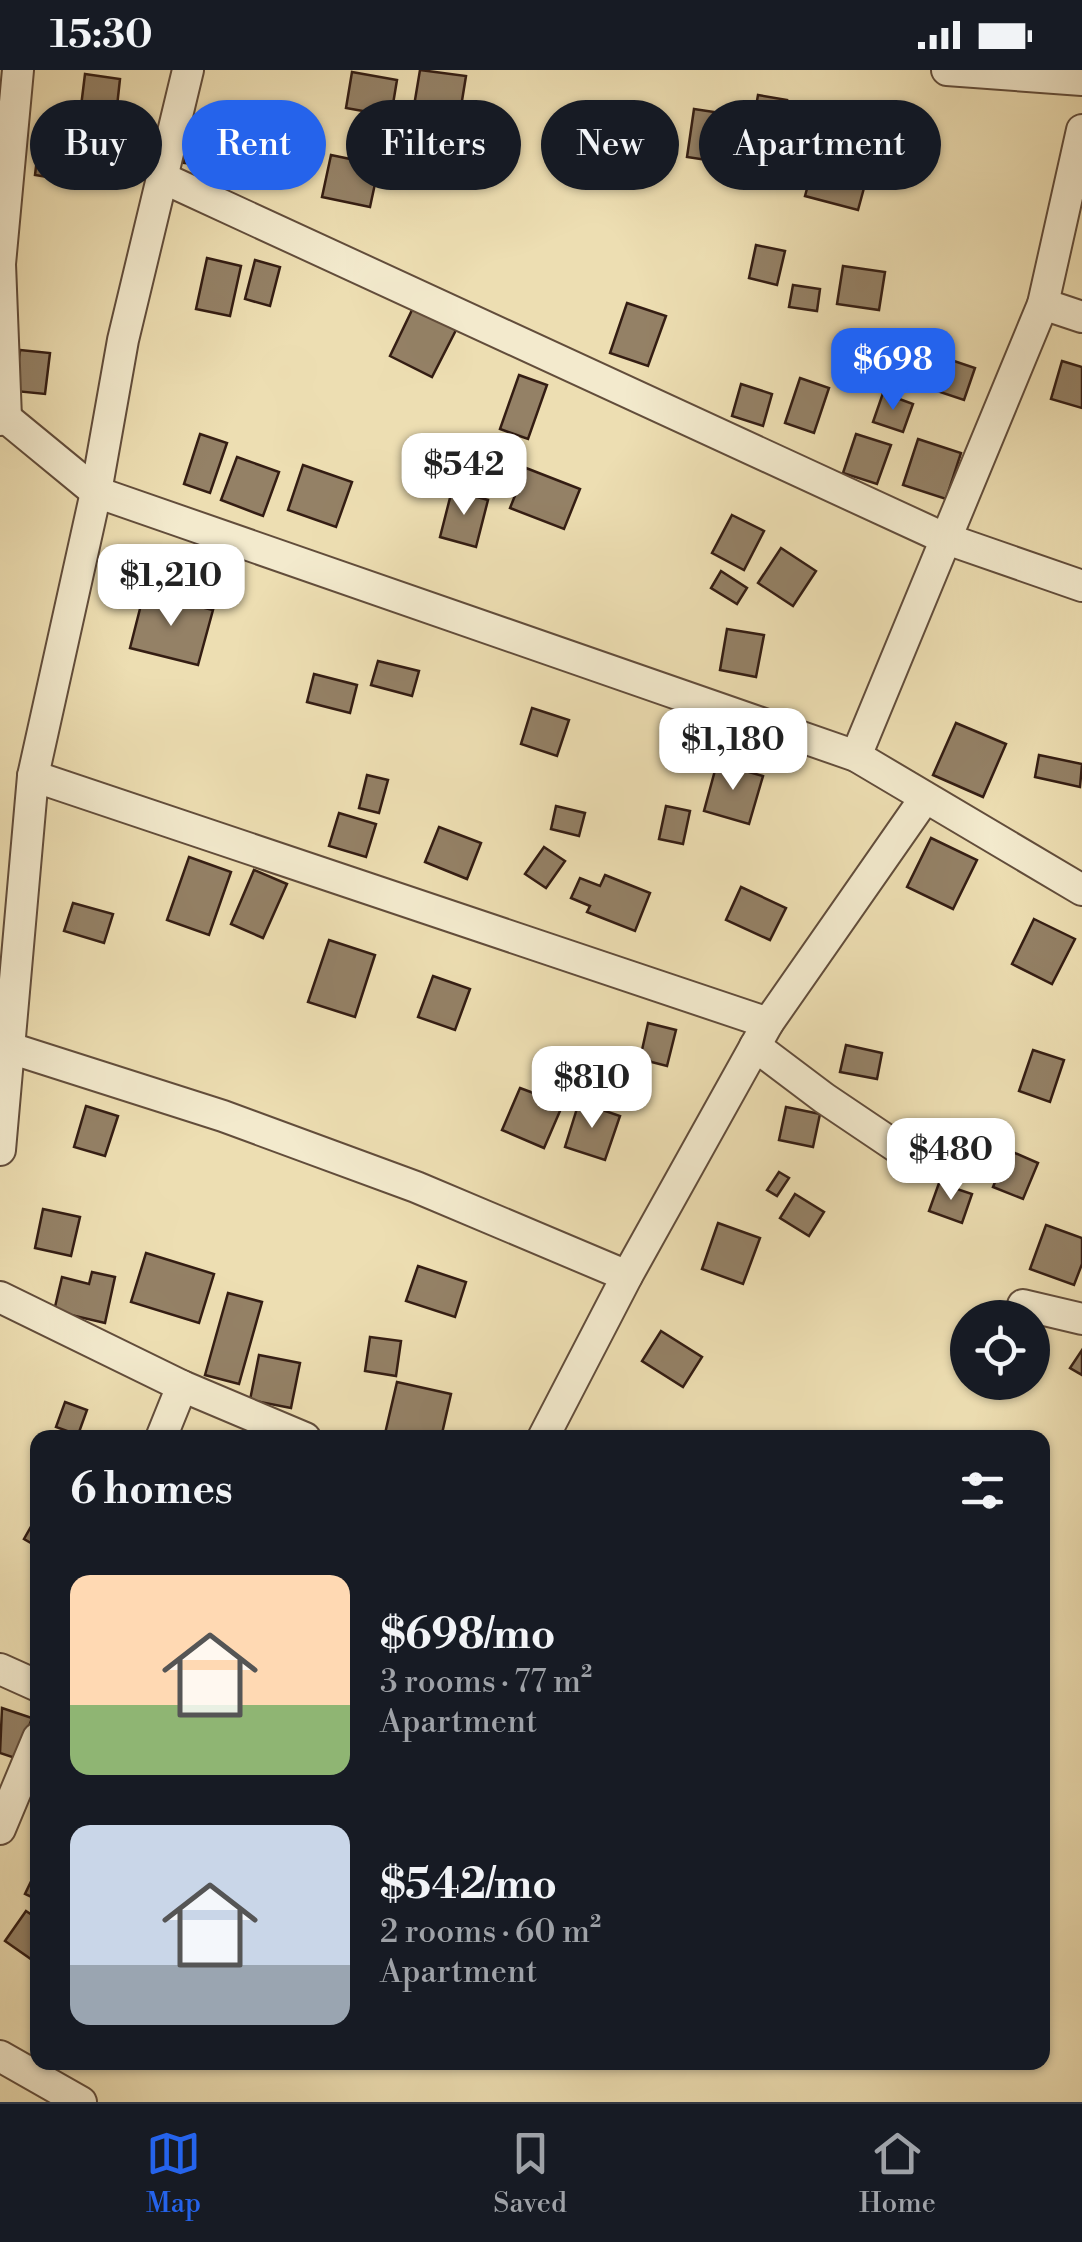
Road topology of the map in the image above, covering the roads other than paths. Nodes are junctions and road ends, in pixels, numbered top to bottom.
1 (18, 70) edge
2 (188, 70) edge
3 (947, 70) edge
4 (1082, 80) edge
5 (1082, 130) edge
6 (162, 178) joint
7 (159, 190) edge
8 (1043, 304) junction
9 (1082, 317) edge
10 (3, 419) edge
11 (96, 492) junction
12 (944, 538) junction
13 (1082, 586) edge
14 (856, 756) junction
15 (33, 776) junction
16 (925, 798) junction
17 (1082, 890) edge
18 (762, 1035) junction
19 (10, 1048) junction
20 (0, 1150) edge
21 (922, 1164) dead end
22 (627, 1276) junction
23 (0, 1298) edge
24 (1050, 1311) edge
25 (1082, 1319) edge
26 (182, 1386) junction
27 (164, 1430) edge
28 (286, 1430) edge
29 (547, 1430) edge
30 (0, 1669) edge
31 (30, 1682) edge
32 (30, 1757) edge
33 (0, 1829) edge
34 (0, 2056) edge
35 (81, 2102) edge

1 - 10 street
2 - 6 street
3 - 4 street
5 - 8 street
6 - 12 street
7 - 11 street
8 - 9 street
8 - 12 street
10 - 11 street
11 - 14 street
11 - 15 street
12 - 13 street
12 - 14 street
14 - 16 street
15 - 18 street
15 - 19 street
16 - 17 street
16 - 18 street
18 - 21 street
18 - 22 street
19 - 20 street
19 - 22 street
22 - 29 street
23 - 26 street
24 - 25 street
26 - 27 street
26 - 28 street
30 - 31 street
32 - 33 street
34 - 35 street

